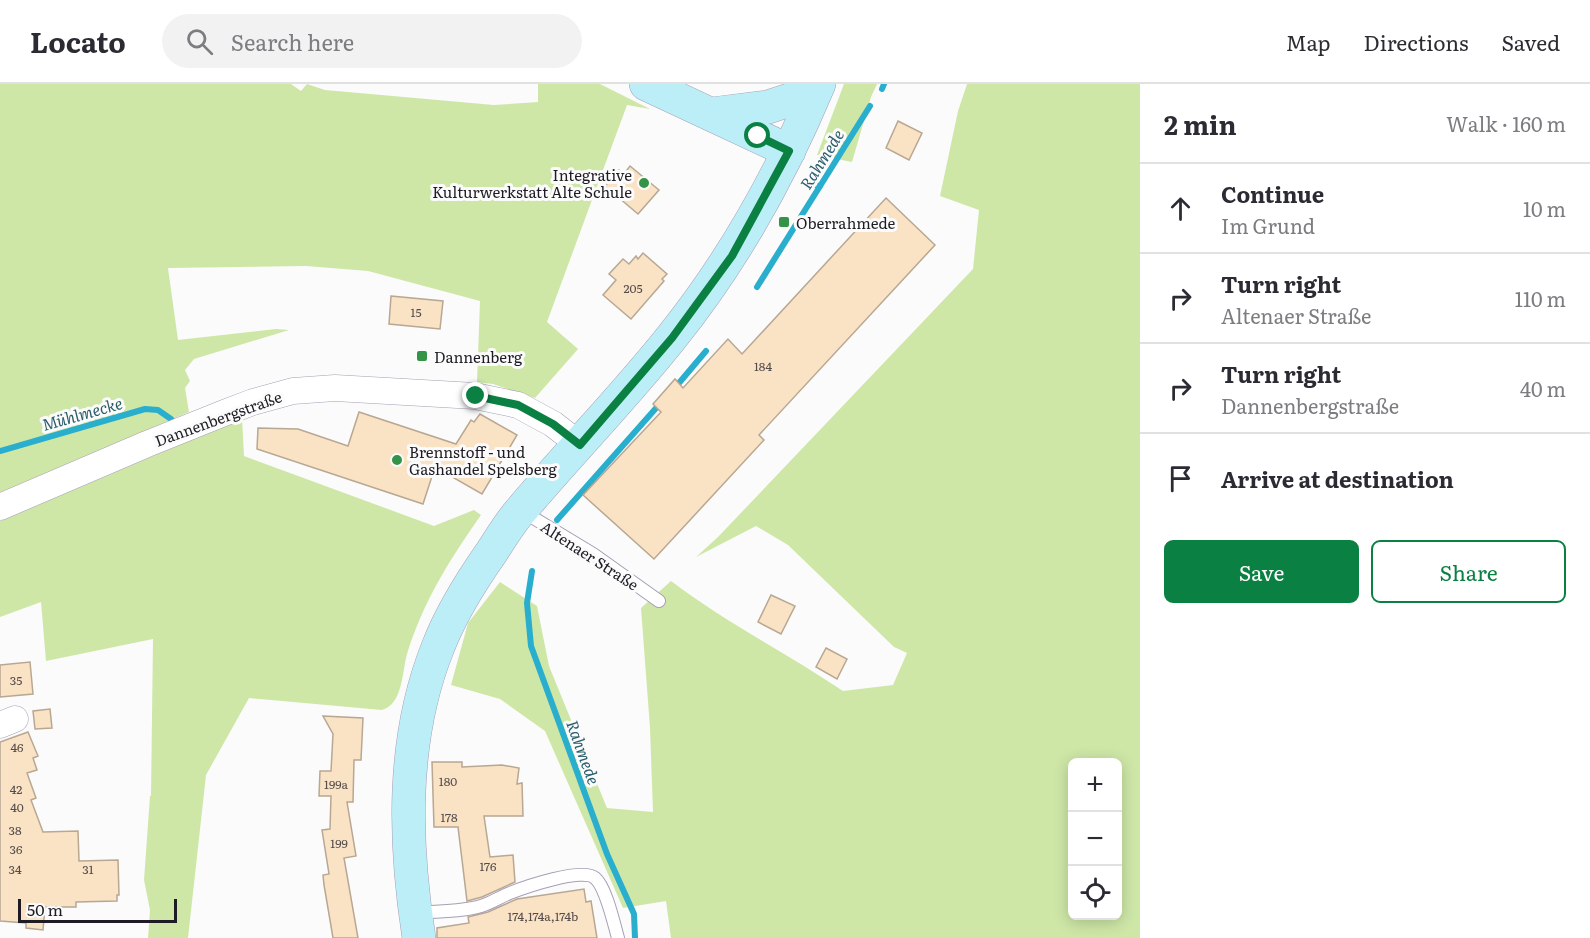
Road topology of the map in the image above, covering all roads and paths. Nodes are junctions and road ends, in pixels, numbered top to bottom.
1 (646, 84) edge
2 (817, 84) edge
3 (711, 114) junction
4 (789, 151) junction
5 (580, 445) junction
6 (0, 507) edge
7 (520, 510) junction
8 (659, 601) dead end
9 (417, 926) edge
10 (618, 938) edge

1 - 3 main road
2 - 3 main road
2 - 4 main road
3 - 4 main road
4 - 5 main road
5 - 6 street, Dannenbergstraße
5 - 7 main road
7 - 8 lane, Altenaer Straße
7 - 9 main road
9 - 10 lane

